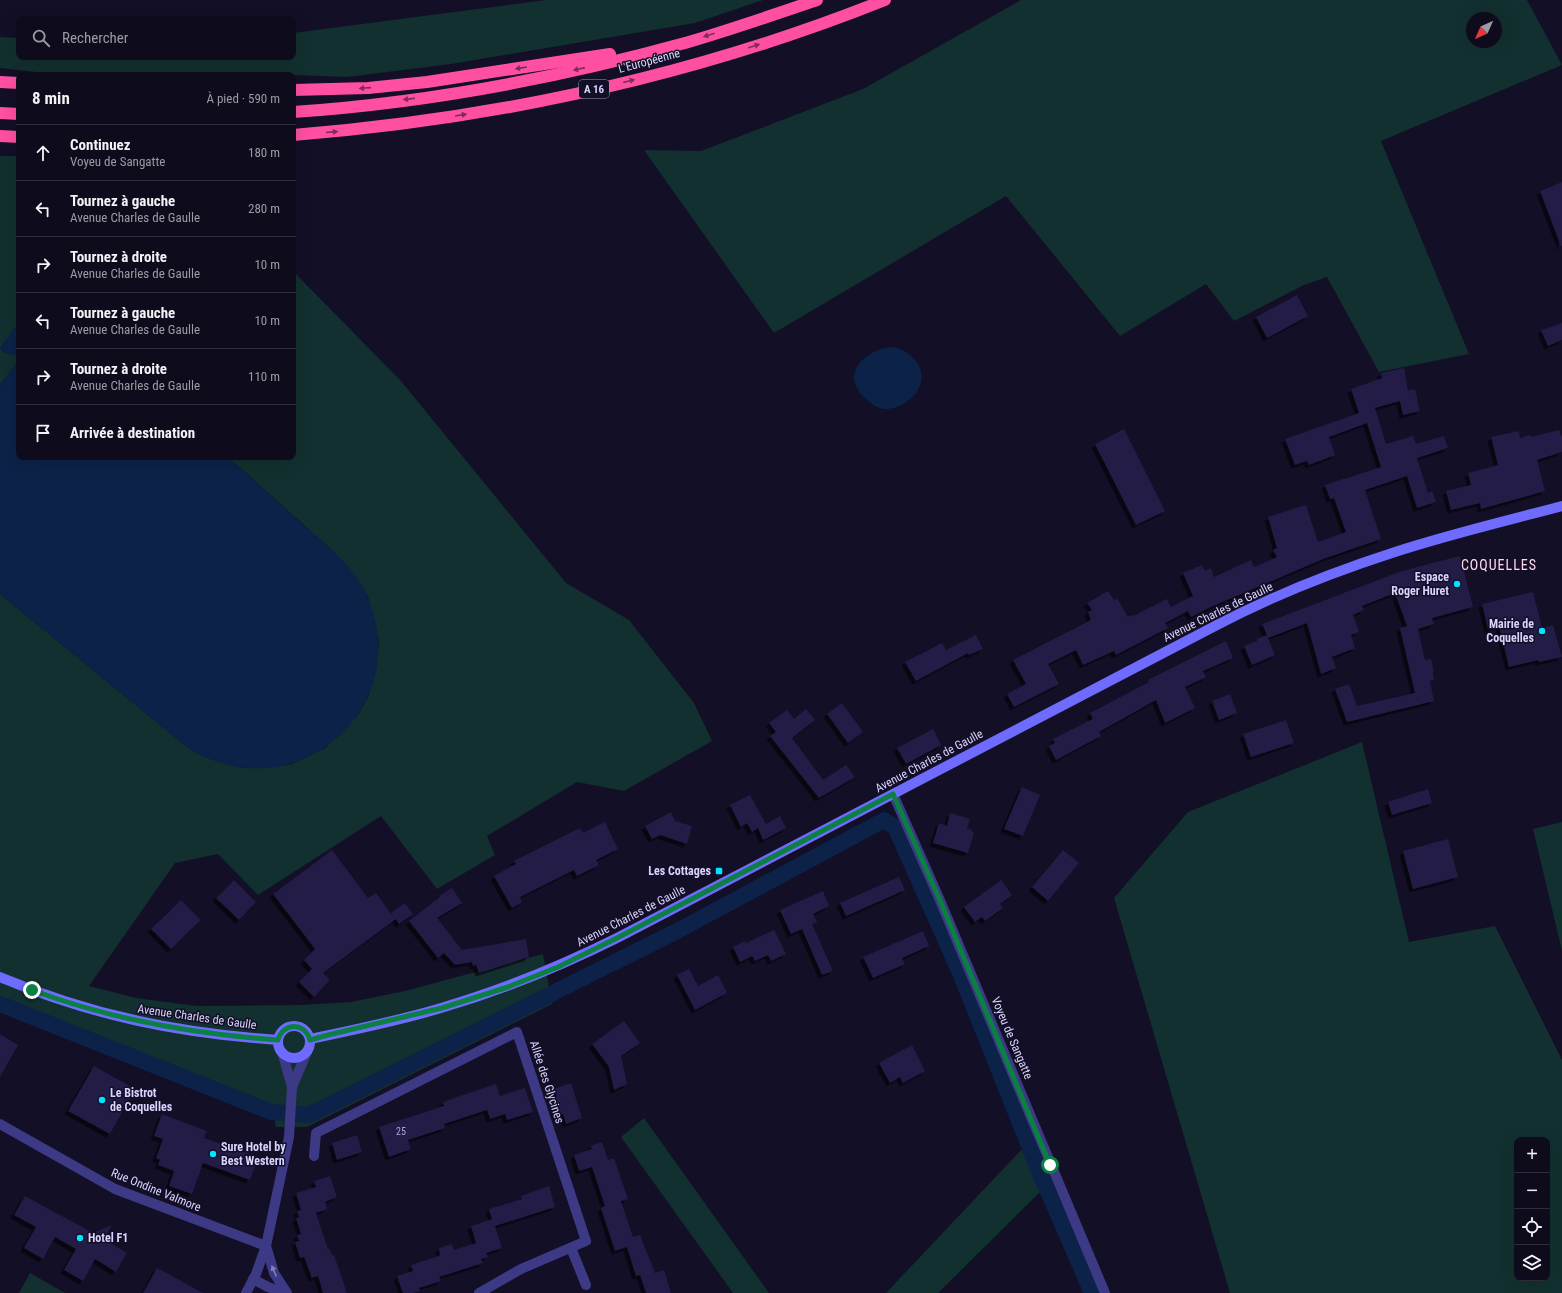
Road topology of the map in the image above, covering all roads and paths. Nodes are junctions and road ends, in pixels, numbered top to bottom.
1 (817, 0) edge
2 (885, 0) edge
3 (684, 43) junction
4 (0, 81) edge
5 (16, 83) edge
6 (296, 90) edge
7 (296, 112) edge
8 (0, 113) edge
9 (16, 114) edge
10 (296, 135) edge
11 (0, 136) edge
12 (16, 137) edge
13 (1562, 506) edge
14 (893, 794) junction
15 (0, 976) edge
16 (278, 1040) junction
17 (310, 1040) junction
18 (282, 1052) junction
19 (307, 1052) junction
20 (292, 1087) junction
21 (0, 1124) edge
22 (314, 1156) dead end
23 (266, 1246) junction
24 (571, 1248) junction
25 (253, 1279) junction
26 (586, 1285) dead end
27 (246, 1293) edge
28 (284, 1293) edge
29 (287, 1293) edge
30 (479, 1293) edge
31 (1105, 1293) edge

1 -> 3 highway, L'Européenne / A 16
10 -> 2 highway, L'Européenne / A 16
3 -> 6 highway
3 -> 7 highway, L'Européenne / A 16
4 - 5 highway
8 - 9 highway
11 - 12 highway
13 - 14 main road, Avenue Charles de Gaulle
14 - 17 main road, Avenue Charles de Gaulle
14 - 31 street, Voyeu de Sangatte
15 - 16 main road, Avenue Charles de Gaulle
16 - 17 main road
16 - 18 main road
17 - 19 main road
18 - 19 main road
18 - 20 street
19 - 20 street
20 - 23 street
21 - 23 street, Rue Ondine Valmore
22 - 24 street, Allée des Glycines
23 - 25 street
29 -> 23 street
24 - 26 street
24 - 30 street, Allée des Glycines
25 - 27 street
25 - 28 street

